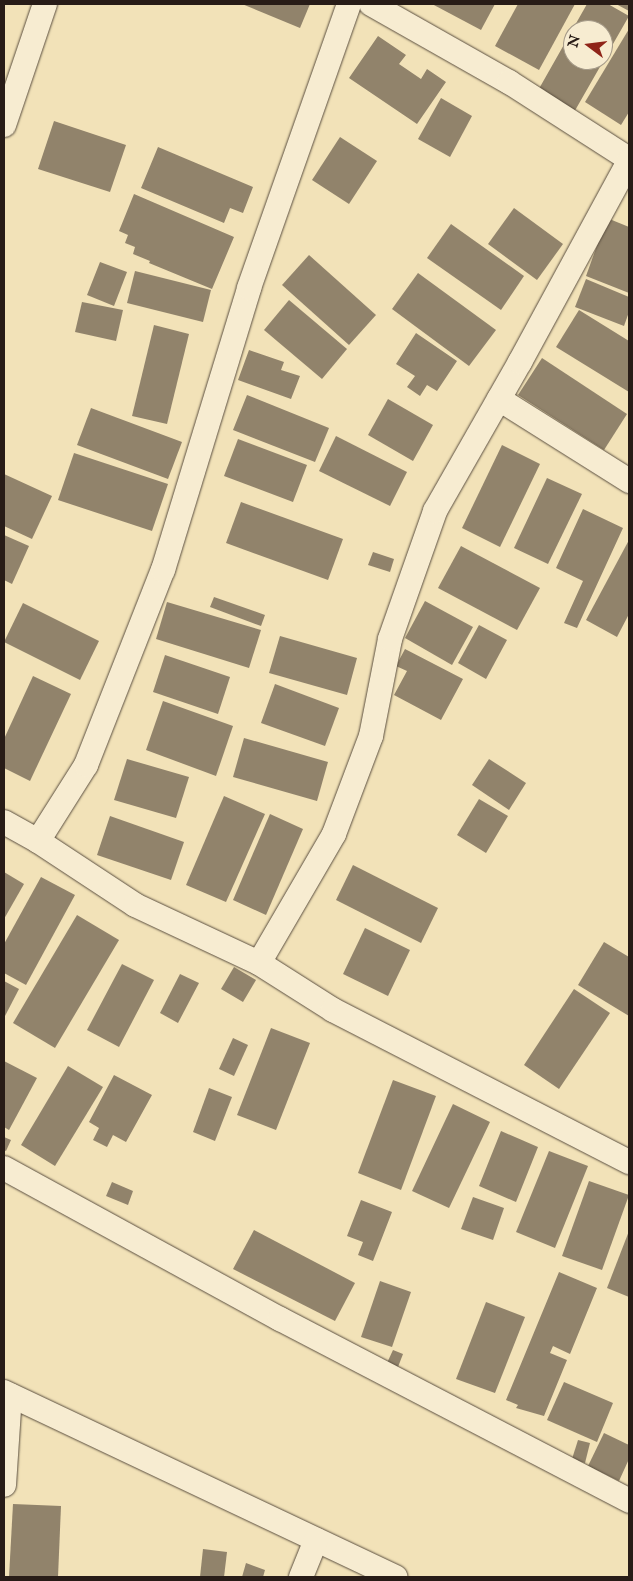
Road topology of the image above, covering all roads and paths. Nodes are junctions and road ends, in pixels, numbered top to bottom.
1 (46, 4) edge
2 (349, 4) edge
3 (371, 4) edge
4 (4, 125) edge
5 (629, 160) edge
6 (499, 399) junction
7 (629, 481) edge
8 (4, 822) edge
9 (38, 841) junction
10 (258, 963) junction
11 (628, 1159) edge
12 (4, 1168) edge
13 (7, 1394) edge
14 (4, 1485) edge
15 (629, 1502) edge
16 (316, 1540) junction
17 (301, 1577) edge
18 (395, 1577) edge

1 - 4 street
2 - 9 street
3 - 5 street
5 - 6 street
6 - 7 street
6 - 10 street
8 - 9 street
9 - 10 street
10 - 11 street
12 - 15 street
13 - 14 street
13 - 16 street
16 - 17 street
16 - 18 street

